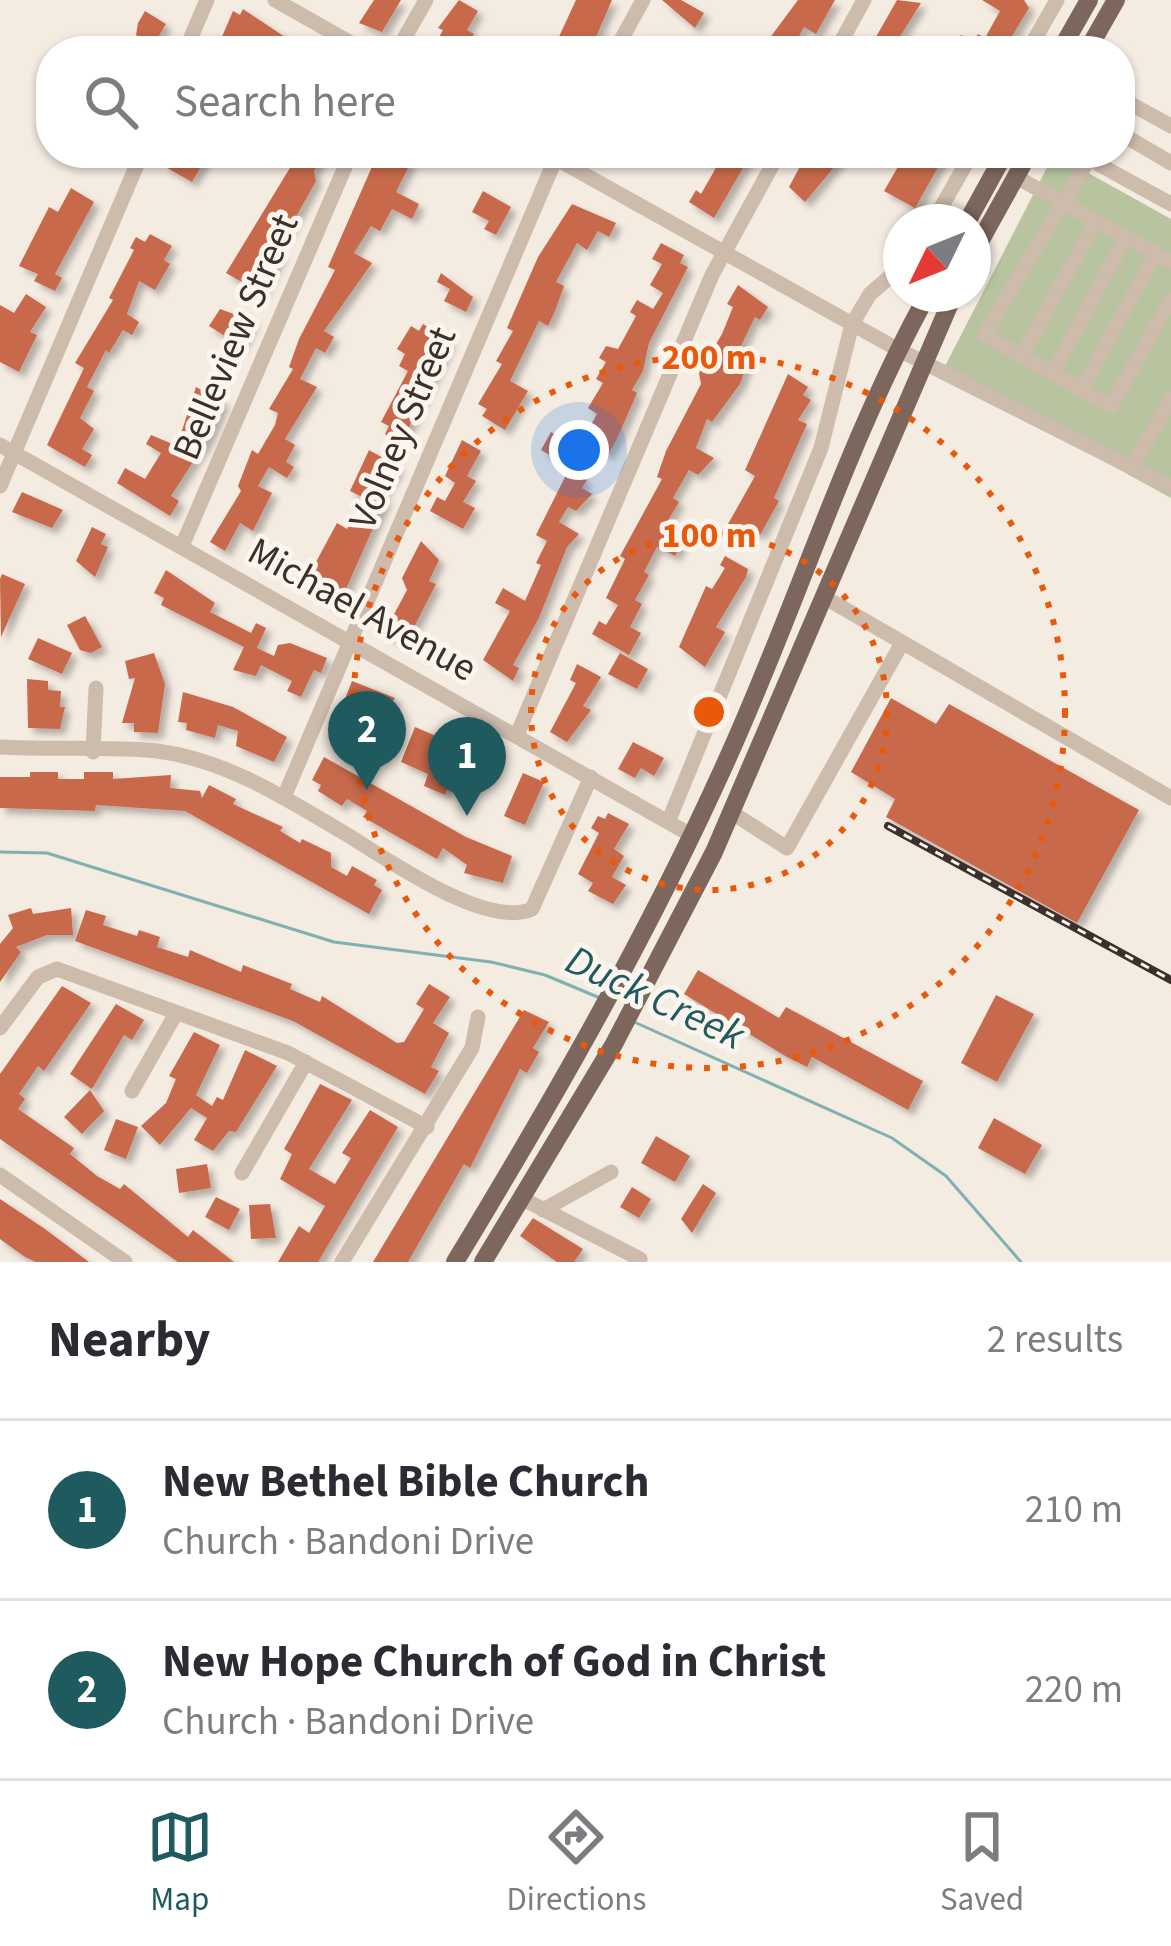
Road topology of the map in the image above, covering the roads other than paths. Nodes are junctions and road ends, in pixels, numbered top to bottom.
1 (207, 0) edge
2 (275, 0) edge
3 (426, 0) edge
4 (643, 0) edge
5 (864, 0) edge
6 (1057, 0) edge
7 (1089, 0) edge
8 (1116, 0) edge
9 (191, 36) edge
10 (339, 36) edge
11 (406, 36) edge
12 (623, 36) edge
13 (844, 36) edge
14 (1037, 36) edge
15 (1069, 36) edge
16 (1096, 36) edge
17 (1135, 106) edge
18 (1171, 126) edge
19 (1135, 142) edge
20 (1171, 163) edge
21 (135, 168) edge
22 (345, 168) edge
23 (547, 168) edge
24 (576, 168) edge
25 (771, 168) edge
26 (964, 168) edge
27 (996, 168) edge
28 (1021, 168) edge
29 (1082, 168) edge
30 (1110, 168) edge
31 (1016, 177) junction
32 (1060, 201) junction
33 (943, 204) edge
34 (977, 204) edge
35 (1171, 204) edge
36 (1096, 220) junction
37 (991, 222) edge
38 (1126, 237) junction
39 (724, 253) junction
40 (1164, 258) edge
41 (883, 283) edge
42 (1171, 300) edge
43 (918, 312) edge
44 (945, 312) edge
45 (852, 324) junction
46 (897, 349) junction
47 (1021, 357) junction
48 (921, 362) junction
49 (1052, 374) junction
50 (1081, 390) junction
51 (1171, 399) edge
52 (7, 448) edge
53 (1132, 467) junction
54 (0, 485) edge
55 (1171, 488) edge
56 (182, 546) junction
57 (824, 597) junction
58 (347, 640) junction
59 (902, 643) junction
60 (96, 688) dead end
61 (517, 735) junction
62 (0, 748) edge
63 (94, 752) junction
64 (591, 777) junction
65 (284, 797) junction
66 (1171, 798) edge
67 (731, 812) junction
68 (669, 820) junction
69 (691, 835) junction
70 (175, 1015) junction
71 (478, 1017) dead end
72 (0, 1028) edge
73 (306, 1062) junction
74 (131, 1091) dead end
75 (427, 1127) junction
76 (611, 1172) dead end
77 (242, 1173) dead end
78 (0, 1175) edge
79 (521, 1198) junction
80 (543, 1210) junction
81 (640, 1259) edge
82 (124, 1262) edge
83 (342, 1262) edge
84 (454, 1262) edge
85 (483, 1262) edge

1 - 9 street
2 - 10 street
3 - 11 street
4 - 12 street
5 - 13 street
6 - 14 street
7 - 15 main road
8 - 16 main road
17 - 18 street
19 - 20 street
21 - 52 street
22 - 56 street, Belleview Street
23 - 58 street, Volney Street
24 - 39 street
25 - 39 street
26 - 33 street
27 - 34 main road
28 - 31 main road
29 - 32 street
30 - 35 street
31 - 32 street
31 - 37 main road
32 - 36 street
32 - 47 street
36 - 38 street
36 - 47 street
38 - 40 street
38 - 49 street
39 - 45 street
39 - 61 street
40 - 50 street
41 - 45 street
42 - 50 street
43 - 46 main road
44 - 48 main road
45 - 46 street
45 - 68 street
46 - 48 street
46 - 69 main road
47 - 49 street
48 - 53 street
48 - 57 main road
49 - 50 street
51 - 53 street
52 - 54 street
52 - 56 street, Michael Avenue
53 - 55 street
56 - 58 street, Michael Avenue
57 - 59 street
57 - 67 main road
58 - 61 street, Michael Avenue
58 - 65 street, Volney Street
59 - 66 street
59 - 67 street
60 - 63 street
61 - 64 street, Michael Avenue
62 - 63 street
63 - 65 street
64 - 65 street
64 - 68 street, Michael Avenue
67 - 79 main road
68 - 69 street, Michael Avenue
69 - 84 main road
70 - 72 street
70 - 73 street
70 - 74 street
71 - 75 street
73 - 75 street
73 - 77 street
75 - 83 street
76 - 80 street
78 - 82 street
79 - 80 street
79 - 85 main road
80 - 81 street

